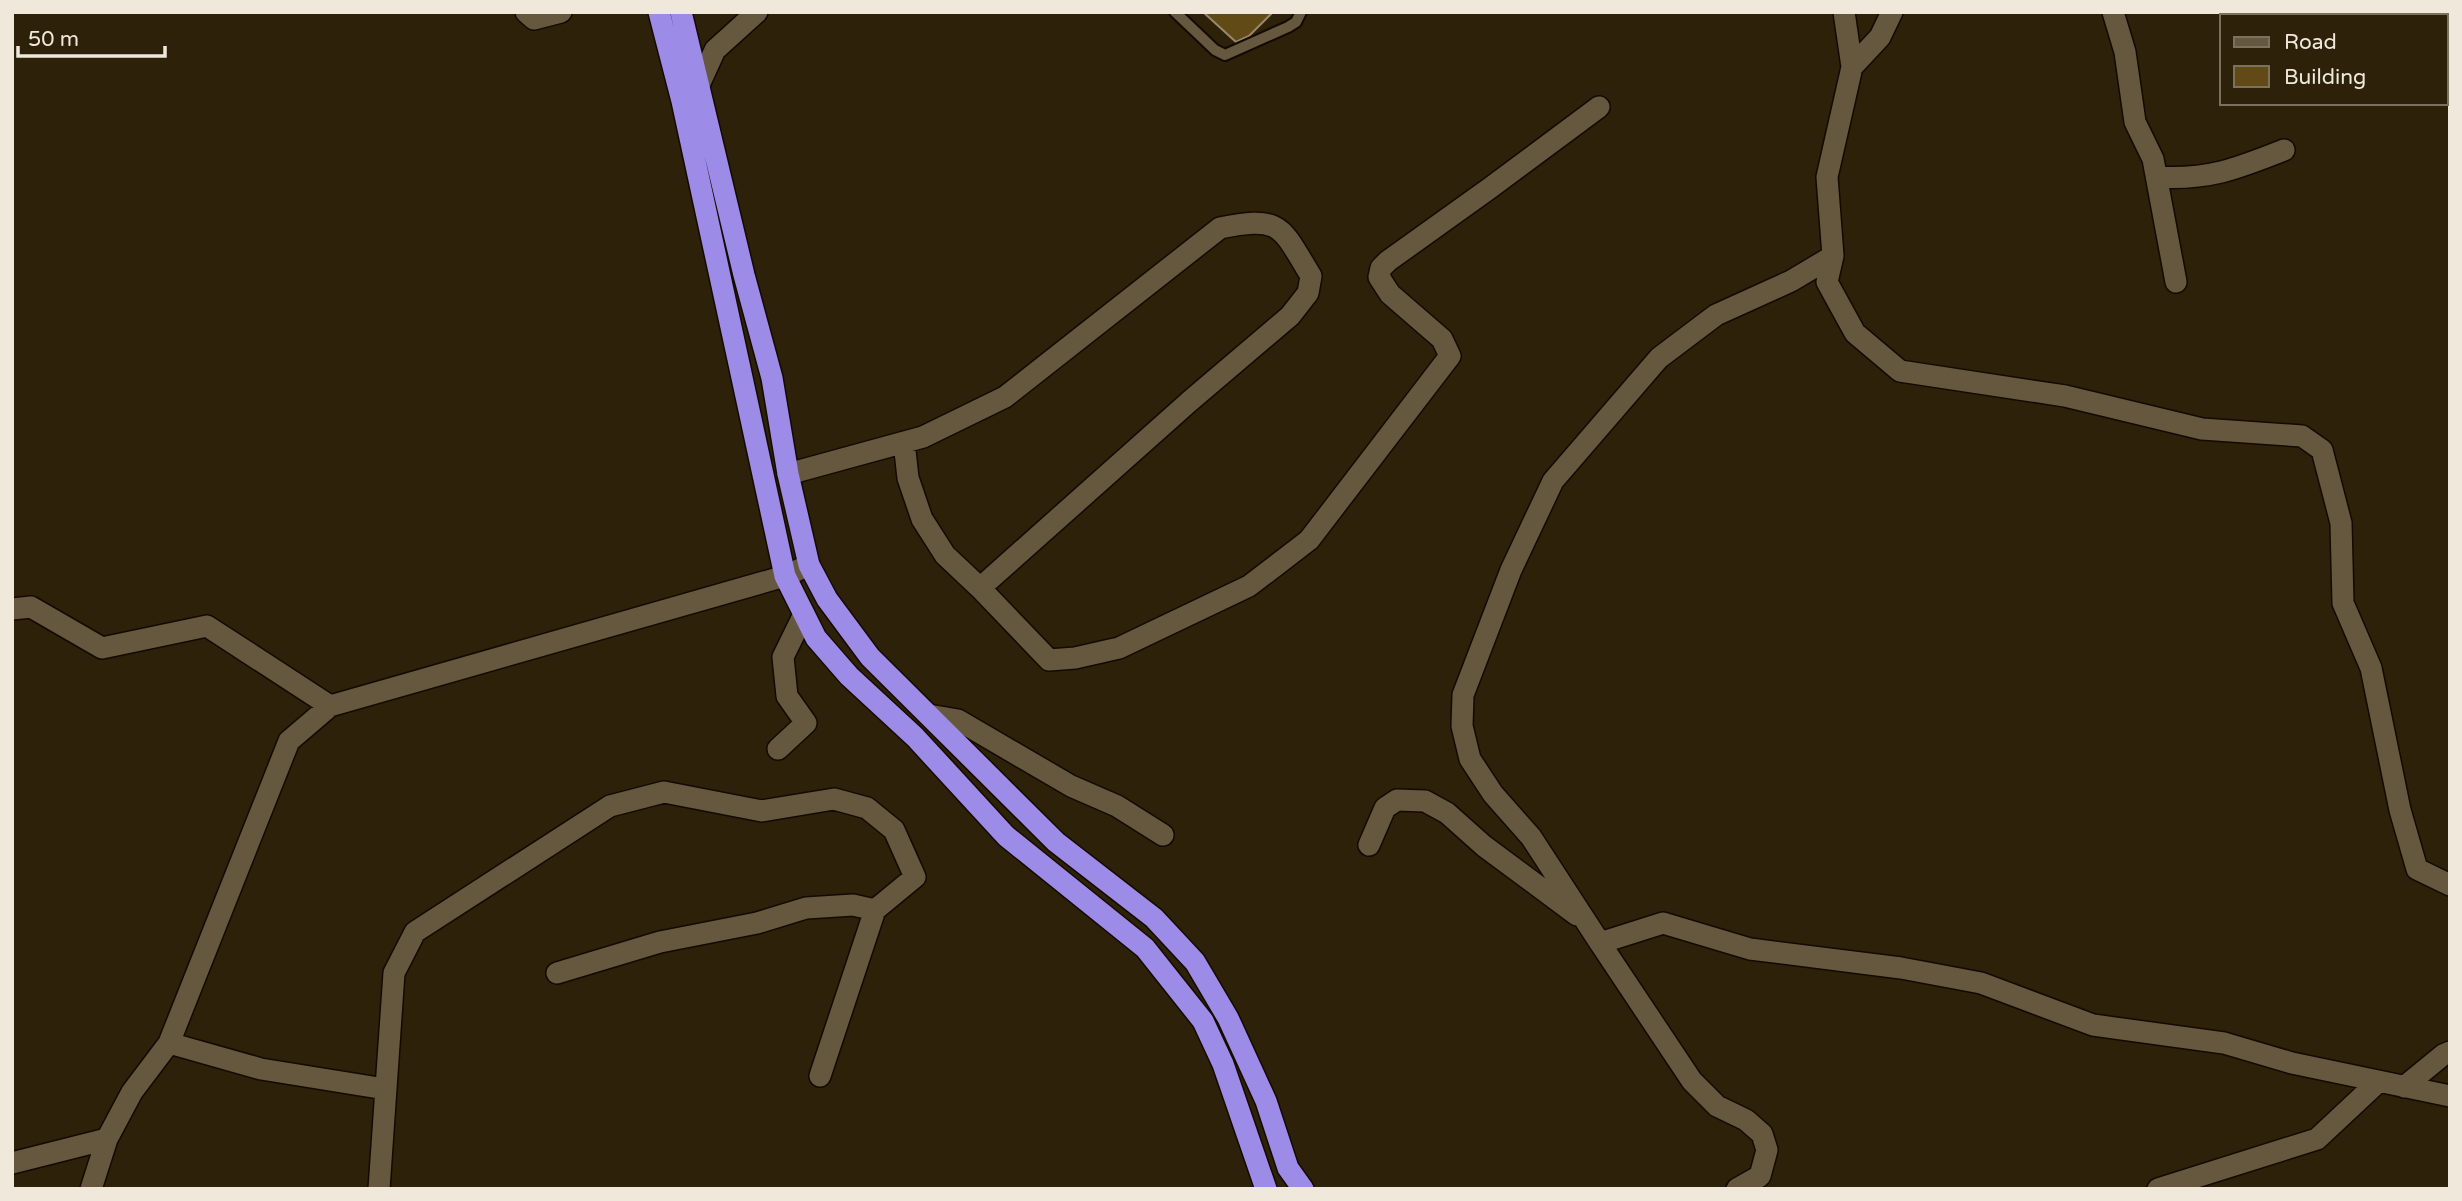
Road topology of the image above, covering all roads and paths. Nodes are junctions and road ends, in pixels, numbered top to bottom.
1 (526, 12) edge
2 (561, 12) edge
3 (659, 12) edge
4 (681, 12) edge
5 (757, 12) edge
6 (1175, 12) edge
7 (1301, 12) edge
8 (1844, 12) edge
9 (1892, 12) edge
10 (2113, 12) edge
11 (1852, 67) junction
12 (699, 85) junction
13 (1599, 107) dead end
14 (2284, 150) dead end
15 (2157, 177) junction
16 (1832, 256) junction
17 (2176, 282) dead end
18 (904, 442) junction
19 (788, 474) junction
20 (809, 565) junction
21 (785, 576) junction
22 (981, 588) junction
23 (12, 609) edge
24 (804, 614) junction
25 (330, 706) junction
26 (929, 715) junction
27 (778, 749) dead end
28 (1163, 835) dead end
29 (1368, 845) dead end
30 (2450, 885) edge
31 (875, 910) junction
32 (1587, 922) junction
33 (1600, 943) junction
34 (557, 973) dead end
35 (169, 1043) junction
36 (2450, 1052) edge
37 (820, 1076) dead end
38 (2378, 1082) junction
39 (2403, 1087) junction
40 (386, 1089) junction
41 (2450, 1097) edge
42 (107, 1139) junction
43 (12, 1163) edge
44 (91, 1189) edge
45 (379, 1189) edge
46 (1266, 1189) edge
47 (1303, 1189) edge
48 (1737, 1189) edge
49 (2158, 1189) edge

1 - 2 street
3 - 21 highway
4 - 12 highway
5 - 12 street
6 - 7 lane
8 - 11 street
9 - 11 street
10 - 15 street
11 - 16 street
12 - 19 highway
13 - 22 street
14 - 15 street
15 - 17 street
16 - 30 street
16 - 32 street
18 - 19 street
18 - 22 street
18 - 22 street
19 - 20 highway
20 - 21 street
20 - 26 highway
21 - 24 highway
21 - 25 street
23 - 25 street
24 - 27 street
24 - 46 highway
25 - 35 street
26 - 28 street
26 - 47 highway
29 - 32 street
31 - 34 street
31 - 37 street
31 - 40 street
32 - 33 street
33 - 38 street
33 - 48 street
35 - 40 street
35 - 42 street
36 - 39 street
38 - 39 street
38 - 49 street
39 - 41 street
40 - 45 street
42 - 43 street
42 - 44 street

